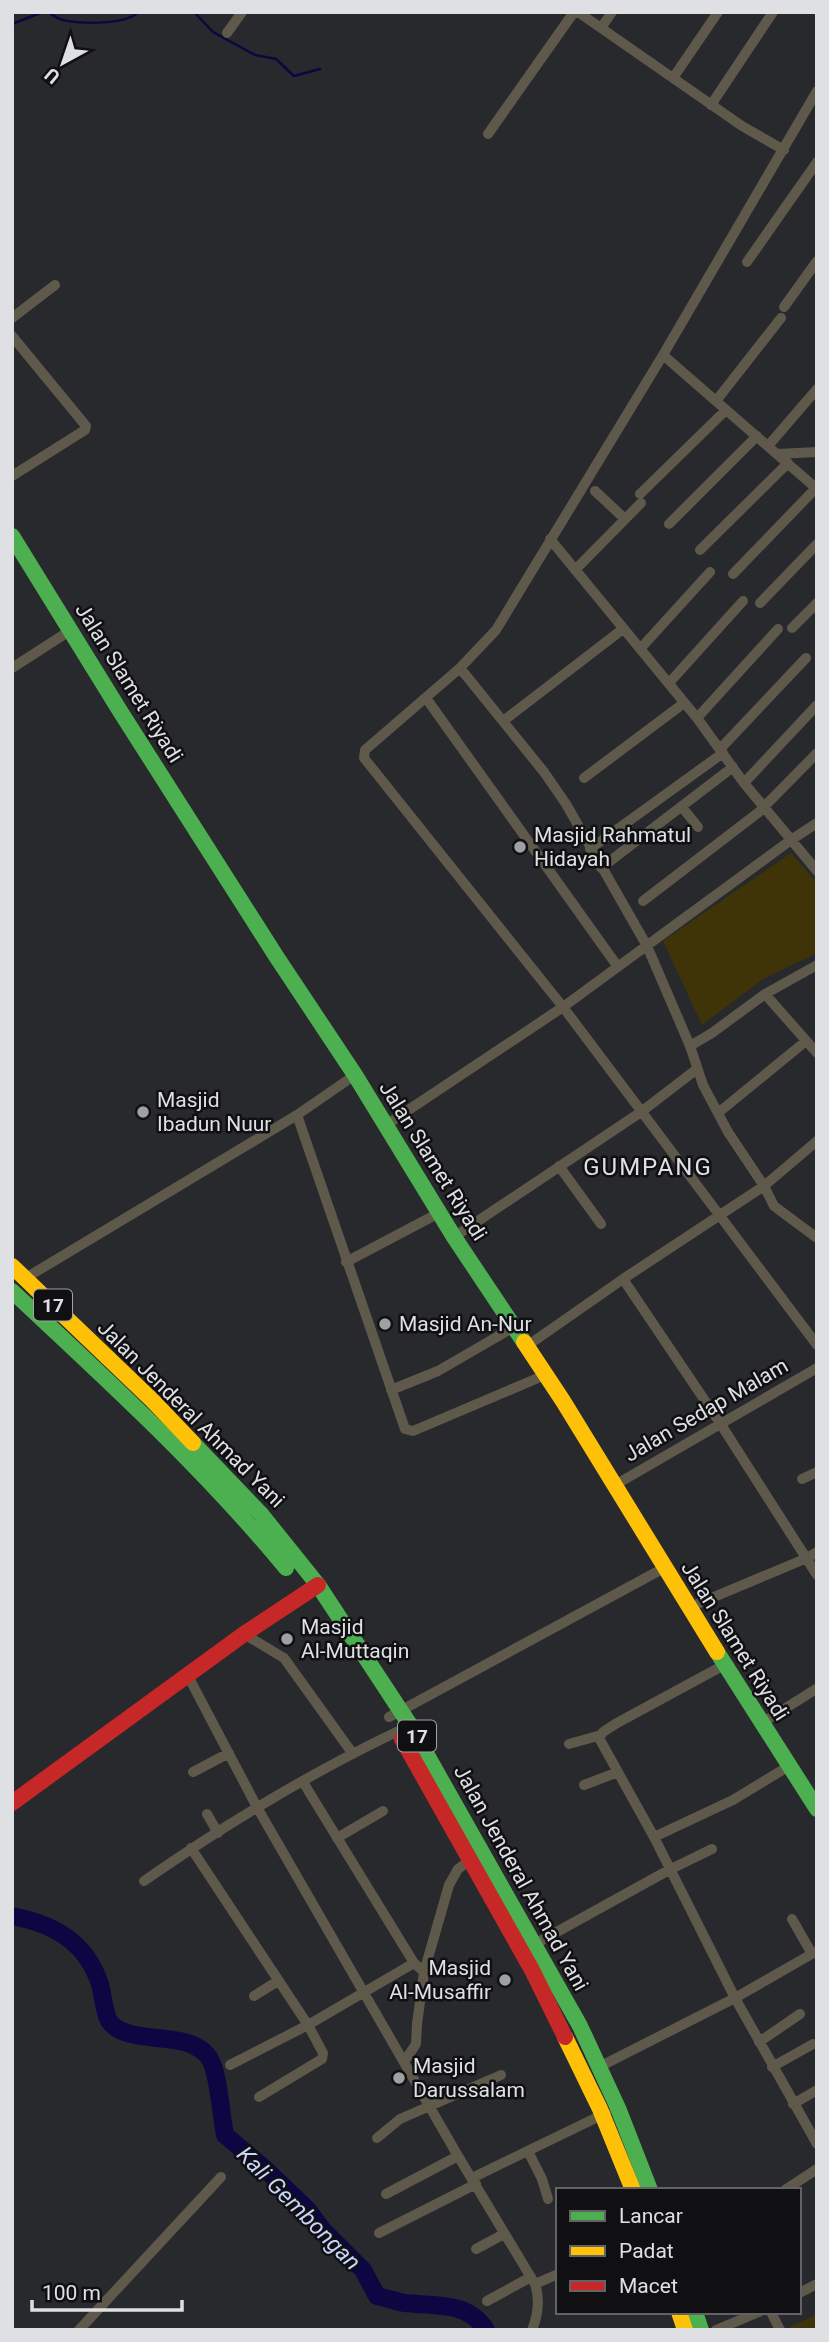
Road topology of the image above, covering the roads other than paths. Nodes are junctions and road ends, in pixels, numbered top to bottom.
1 (242, 12) edge
2 (576, 12) edge
3 (612, 12) edge
4 (718, 12) edge
5 (773, 12) edge
6 (601, 28) junction
7 (228, 33) dead end
8 (673, 78) junction
9 (817, 91) edge
10 (711, 105) junction
11 (488, 134) dead end
12 (783, 150) junction
13 (817, 162) edge
14 (817, 261) edge
15 (747, 262) dead end
16 (55, 285) dead end
17 (12, 317) edge
18 (12, 336) edge
19 (663, 355) junction
20 (817, 389) edge
21 (716, 401) junction
22 (726, 410) junction
23 (757, 436) junction
24 (768, 446) junction
25 (816, 452) edge
26 (777, 454) junction
27 (788, 463) junction
28 (12, 476) edge
29 (817, 488) edge
30 (595, 491) dead end
31 (625, 519) junction
32 (669, 524) dead end
33 (12, 536) edge
34 (550, 539) junction
35 (817, 544) edge
36 (700, 550) dead end
37 (575, 570) junction
38 (710, 572) dead end
39 (733, 574) dead end
40 (743, 601) dead end
41 (760, 603) dead end
42 (817, 603) edge
43 (792, 628) dead end
44 (623, 629) junction
45 (778, 629) dead end
46 (71, 630) junction
47 (640, 649) junction
48 (813, 660) edge
49 (12, 668) edge
50 (460, 668) junction
51 (668, 683) junction
52 (426, 698) junction
53 (684, 703) junction
54 (817, 705) edge
55 (507, 718) dead end
56 (697, 718) junction
57 (722, 751) junction
58 (817, 753) edge
59 (733, 767) junction
60 (584, 778) dead end
61 (744, 783) junction
62 (682, 807) junction
63 (764, 808) junction
64 (817, 823) edge
65 (698, 827) dead end
66 (791, 840) junction
67 (590, 849) junction
68 (601, 868) junction
69 (817, 871) edge
70 (643, 901) dead end
71 (647, 946) junction
72 (817, 965) edge
73 (618, 967) junction
74 (765, 994) junction
75 (563, 1007) junction
76 (806, 1041) junction
77 (690, 1046) junction
78 (817, 1054) edge
79 (696, 1069) junction
80 (355, 1075) junction
81 (641, 1112) junction
82 (718, 1113) junction
83 (297, 1115) junction
84 (386, 1125) junction
85 (817, 1141) edge
86 (559, 1166) junction
87 (764, 1186) junction
88 (439, 1213) junction
89 (719, 1216) junction
90 (817, 1223) edge
91 (601, 1224) dead end
92 (812, 1234) edge
93 (454, 1237) junction
94 (346, 1262) junction
95 (12, 1266) edge
96 (25, 1278) junction
97 (623, 1279) junction
98 (13, 1292) edge
99 (514, 1327) junction
100 (817, 1345) edge
101 (527, 1346) junction
102 (817, 1368) edge
103 (545, 1375) junction
104 (391, 1390) junction
105 (720, 1423) junction
106 (817, 1472) edge
107 (802, 1479) dead end
108 (615, 1485) junction
109 (812, 1555) edge
110 (664, 1568) junction
111 (817, 1575) edge
112 (312, 1588) junction
113 (690, 1607) junction
114 (244, 1634) junction
115 (726, 1664) junction
116 (188, 1676) junction
117 (817, 1689) edge
118 (400, 1721) junction
119 (762, 1723) junction
120 (601, 1735) junction
121 (569, 1744) dead end
122 (229, 1753) junction
123 (353, 1754) junction
124 (789, 1766) junction
125 (192, 1772) dead end
126 (618, 1772) junction
127 (303, 1782) junction
128 (584, 1785) dead end
129 (12, 1803) edge
130 (258, 1809) junction
131 (817, 1809) edge
132 (383, 1811) dead end
133 (207, 1814) dead end
134 (218, 1833) junction
135 (337, 1838) junction
136 (654, 1838) junction
137 (191, 1848) junction
138 (712, 1849) dead end
139 (470, 1860) junction
140 (669, 1870) junction
141 (144, 1881) dead end
142 (792, 1919) dead end
143 (535, 1944) junction
144 (814, 1953) edge
145 (414, 1963) junction
146 (424, 1972) junction
147 (278, 1981) junction
148 (363, 1993) junction
149 (254, 1996) dead end
150 (735, 1998) junction
151 (800, 2014) dead end
152 (308, 2025) junction
153 (759, 2042) junction
154 (813, 2045) dead end
155 (404, 2062) junction
156 (230, 2066) dead end
157 (600, 2067) junction
158 (772, 2067) junction
159 (501, 2075) dead end
160 (583, 2075) junction
161 (817, 2090) edge
162 (259, 2097) dead end
163 (793, 2104) junction
164 (429, 2105) junction
165 (618, 2108) junction
166 (603, 2115) junction
167 (377, 2138) dead end
168 (817, 2144) edge
169 (528, 2151) junction
170 (457, 2156) junction
171 (817, 2169) edge
172 (221, 2177) dead end
173 (474, 2181) junction
174 (631, 2188) edge
175 (649, 2188) edge
176 (788, 2188) edge
177 (386, 2194) dead end
178 (548, 2199) dead end
179 (379, 2233) dead end
180 (504, 2234) junction
181 (477, 2249) dead end
182 (556, 2274) edge
183 (533, 2280) junction
184 (817, 2284) edge
185 (801, 2292) edge
186 (487, 2301) dead end
187 (754, 2314) edge
188 (772, 2314) edge
189 (79, 2330) edge
190 (532, 2330) edge
191 (716, 2330) edge
192 (780, 2330) edge

1 - 7 street
2 - 6 street
2 - 11 street
3 - 6 street
4 - 8 street
5 - 10 street
6 - 8 street
8 - 10 street
9 - 12 street
10 - 12 street
12 - 19 street
13 - 15 street
14 - 21 street
16 - 17 street
18 - 28 street
19 - 21 street
19 - 34 street
20 - 24 street
21 - 22 street
22 - 23 street
22 - 31 street
23 - 24 street
23 - 32 street
24 - 26 street
25 - 26 street
26 - 27 street
27 - 29 street
27 - 36 street
29 - 39 street
30 - 31 street
31 - 37 street
33 - 46 main road, Jalan Slamet Riyadi
34 - 37 street
34 - 50 street
35 - 41 street
37 - 44 street
38 - 47 street
40 - 51 street
42 - 43 street
44 - 47 street
44 - 55 street
45 - 56 street
46 - 49 street
46 - 80 main road, Jalan Slamet Riyadi
47 - 51 street
48 - 57 street
50 - 52 street
50 - 67 street
51 - 53 street
52 - 73 street
52 - 75 street
53 - 56 street
53 - 60 street
54 - 61 street
56 - 57 street
57 - 59 street
57 - 67 street
58 - 63 street
59 - 61 street
59 - 62 street
61 - 63 street
62 - 65 street
62 - 68 street
63 - 66 street
63 - 70 street
64 - 66 street
66 - 69 street
66 - 71 street
67 - 68 street
68 - 71 street
71 - 73 street
71 - 77 street
72 - 74 street
73 - 75 street
74 - 76 street
74 - 77 street
75 - 81 street
75 - 84 street
76 - 78 street
76 - 82 street
77 - 79 street
79 - 81 street
79 - 82 street
80 - 83 street
80 - 84 main road, Jalan Slamet Riyadi
81 - 86 street
81 - 89 street
82 - 87 street
83 - 94 street
83 - 96 street
84 - 88 main road, Jalan Slamet Riyadi
85 - 87 street
86 - 91 street
86 - 93 street
87 - 89 street
87 - 92 street
88 - 93 main road, Jalan Slamet Riyadi
88 - 94 street
89 - 97 street
89 - 100 street
90 - 92 street
93 - 99 main road, Jalan Slamet Riyadi
94 - 104 street
95 - 96 main road, Jalan Jenderal Ahmad Yani / 17
96 - 98 street
96 - 112 main road, Jalan Jenderal Ahmad Yani / 17
97 - 101 street
97 - 105 street
98 - 112 main road, Jalan Jenderal Ahmad Yani / 17
99 - 101 main road, Jalan Slamet Riyadi
99 - 104 street
101 - 103 main road, Jalan Slamet Riyadi
102 - 105 street, Jalan Sedap Malam
103 - 104 street
103 - 108 main road, Jalan Slamet Riyadi
105 - 108 street, Jalan Sedap Malam
105 - 109 street
106 - 107 street
108 - 110 main road, Jalan Slamet Riyadi
109 - 111 street
109 - 113 street
110 - 113 main road, Jalan Slamet Riyadi
110 - 118 street
112 - 114 main road
112 - 118 main road, Jalan Jenderal Ahmad Yani / 17
113 - 115 main road, Jalan Slamet Riyadi
114 - 116 main road
114 - 123 street
115 - 119 main road, Jalan Slamet Riyadi
115 - 120 street
116 - 122 street
116 - 129 main road
117 - 119 street
118 - 123 street
118 - 139 main road, Jalan Jenderal Ahmad Yani / 17
118 - 143 main road, Jalan Jenderal Ahmad Yani / 17
119 - 124 main road, Jalan Slamet Riyadi
120 - 121 street
120 - 126 street
122 - 125 street
122 - 130 street
123 - 127 street
124 - 131 main road, Jalan Slamet Riyadi
124 - 136 street
126 - 128 street
126 - 136 street
127 - 130 street
127 - 135 street
130 - 134 street
130 - 148 street
132 - 135 street
133 - 134 street
134 - 137 street
135 - 145 street
136 - 140 street
137 - 141 street
137 - 147 street
138 - 140 street
139 - 146 street
139 - 160 main road, Jalan Jenderal Ahmad Yani / 17
140 - 143 street
140 - 150 street
142 - 144 street
143 - 157 main road, Jalan Jenderal Ahmad Yani / 17
144 - 150 street
145 - 146 street
145 - 148 street
146 - 155 street
147 - 149 street
147 - 152 street
148 - 152 street
148 - 155 street
150 - 153 street
150 - 157 street
151 - 153 street
152 - 156 street
152 - 162 street
153 - 158 street
154 - 158 street
155 - 164 street
157 - 160 street
157 - 165 main road, Jalan Jenderal Ahmad Yani / 17
158 - 163 street
159 - 164 street
160 - 166 main road, Jalan Jenderal Ahmad Yani / 17
161 - 163 street
163 - 168 street
164 - 167 street
164 - 170 street
165 - 166 street
165 - 175 main road, Jalan Jenderal Ahmad Yani / 17
166 - 169 street
166 - 174 main road, Jalan Jenderal Ahmad Yani / 17
169 - 173 street
169 - 178 street
170 - 173 street
170 - 177 street
171 - 176 street
172 - 189 street
173 - 179 street
173 - 180 street
180 - 181 street
180 - 183 street
182 - 183 street
183 - 186 street
183 - 190 street
184 - 185 street
187 - 191 street
188 - 192 street

